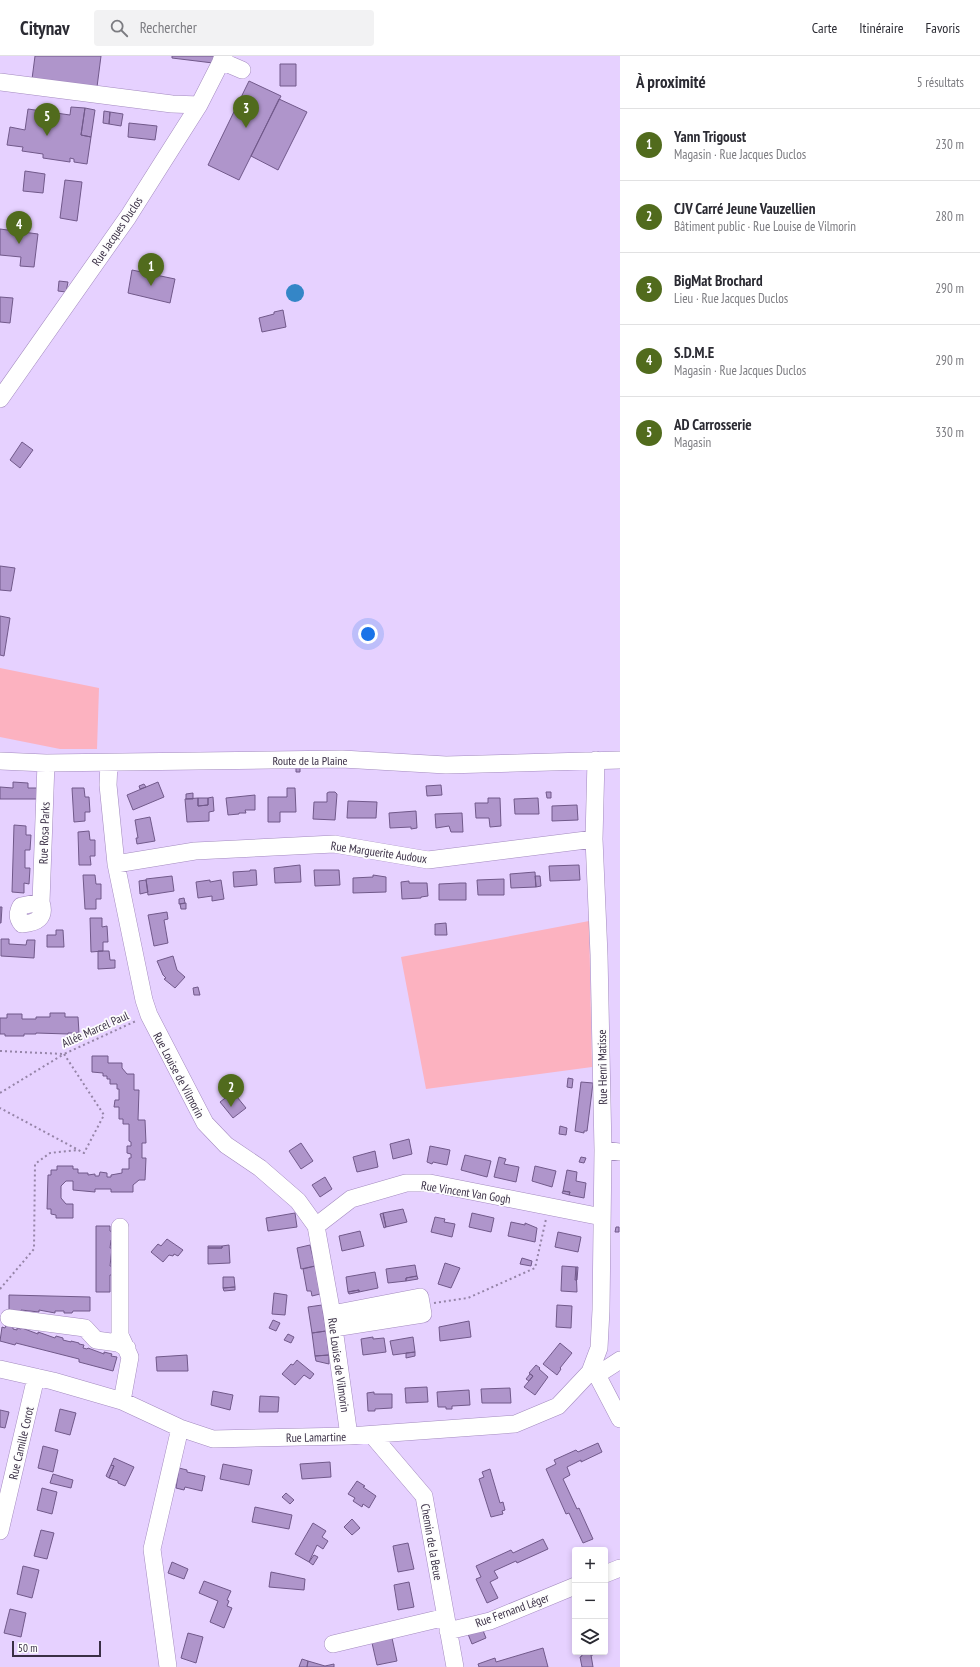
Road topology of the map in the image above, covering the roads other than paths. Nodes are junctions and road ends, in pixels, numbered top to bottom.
1 (223, 59) edge
2 (242, 70) dead end
3 (0, 82) edge
4 (199, 105) junction
5 (0, 399) edge
6 (596, 760) junction
7 (620, 760) edge
8 (0, 761) edge
9 (46, 763) junction
10 (109, 763) junction
11 (594, 839) junction
12 (116, 864) junction
13 (41, 902) dead end
14 (603, 1150) junction
15 (620, 1152) edge
16 (602, 1217) junction
17 (316, 1226) junction
18 (120, 1227) dead end
19 (422, 1305) road end
20 (9, 1318) dead end
21 (333, 1321) junction
22 (127, 1348) junction
23 (620, 1360) edge
24 (0, 1369) edge
25 (594, 1374) junction
26 (36, 1377) junction
27 (122, 1401) junction
28 (620, 1419) edge
29 (180, 1428) junction
30 (372, 1435) junction
31 (349, 1436) junction
32 (0, 1531) edge
33 (620, 1568) edge
34 (608, 1573) edge
35 (572, 1587) edge
36 (447, 1624) junction
37 (333, 1644) dead end
38 (168, 1667) edge
39 (455, 1667) edge

1 - 2 street
1 - 4 street, Rue Jacques Duclos
3 - 4 street
4 - 5 street, Rue Jacques Duclos
6 - 7 street, Route de la Plaine
6 - 10 street, Route de la Plaine
6 - 11 street, Rue Henri Matisse
8 - 9 street, Route de la Plaine
9 - 10 street, Route de la Plaine
9 - 13 street, Rue Rosa Parks
10 - 12 street, Rue Louise de Vilmorin
11 - 12 street, Rue Marguerite Audoux
11 - 14 street, Rue Henri Matisse
12 - 17 street, Rue Louise de Vilmorin
14 - 15 street
14 - 16 street, Rue Henri Matisse
16 - 17 street, Rue Vincent Van Gogh
16 - 25 street, Rue Henri Matisse
17 - 21 street, Rue Louise de Vilmorin
18 - 22 street
19 - 21 street
20 - 22 street
21 - 31 street, Rue Louise de Vilmorin
22 - 27 street
23 - 25 street, Rue Lamartine
24 - 26 street, Rue Lamartine
25 - 28 street
25 - 30 street, Rue Lamartine
26 - 27 street, Rue Lamartine
26 - 32 street, Rue Camille Corot
27 - 29 street, Rue Lamartine
29 - 31 street, Rue Lamartine
29 - 38 street
30 - 31 street, Rue Lamartine
30 - 36 street, Chemin de la Beue
33 - 34 street
35 - 36 street, Rue Fernand Léger
36 - 37 street, Rue Fernand Léger
36 - 39 street, Chemin de la Beue

